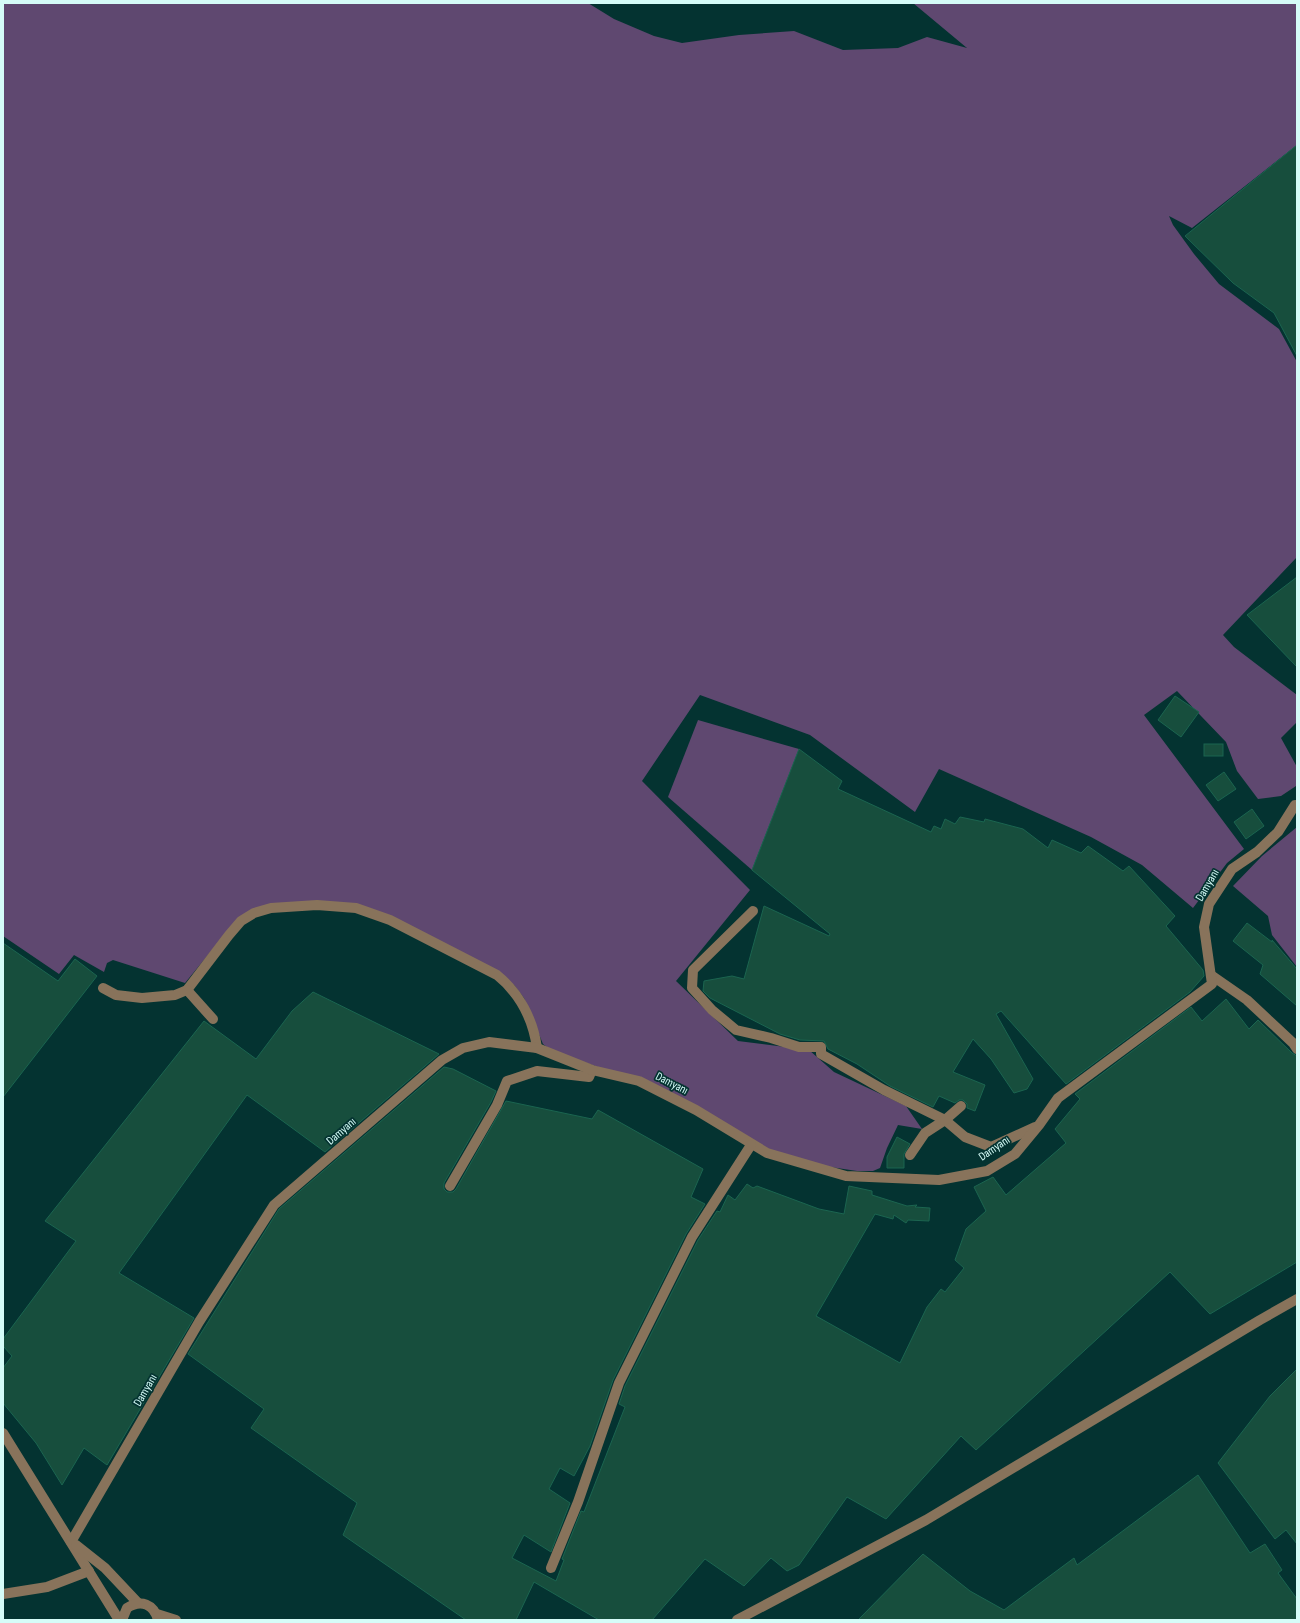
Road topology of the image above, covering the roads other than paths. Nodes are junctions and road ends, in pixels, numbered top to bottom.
1 (1297, 805) edge
2 (753, 911) dead end
3 (1211, 975) junction
4 (104, 988) dead end
5 (187, 990) junction
6 (213, 1019) dead end
7 (537, 1048) junction
8 (1297, 1049) edge
9 (592, 1070) junction
10 (961, 1106) dead end
11 (944, 1120) junction
12 (1039, 1125) junction
13 (751, 1145) junction
14 (910, 1155) dead end
15 (450, 1186) dead end
16 (1297, 1300) edge
17 (3, 1433) edge
18 (71, 1542) junction
19 (551, 1568) dead end
20 (89, 1571) junction
21 (3, 1594) edge
22 (138, 1603) junction
23 (158, 1617) edge
24 (121, 1620) edge
25 (176, 1620) edge
26 (737, 1620) edge

1 - 3 street, Damyanı
2 - 11 street
3 - 8 street
3 - 12 street, Damyanı
4 - 5 street
5 - 6 street
5 - 7 street
7 - 9 street, Damyanı
7 - 18 street, Damyanı
9 - 13 street, Damyanı
9 - 15 street
10 - 11 street
11 - 12 street
11 - 14 street
12 - 13 street, Damyanı
13 - 19 street
16 - 26 street
17 - 18 street
18 - 20 street
18 - 22 street
20 - 21 street
20 - 24 street
22 - 23 street
22 - 24 street
23 - 25 street

